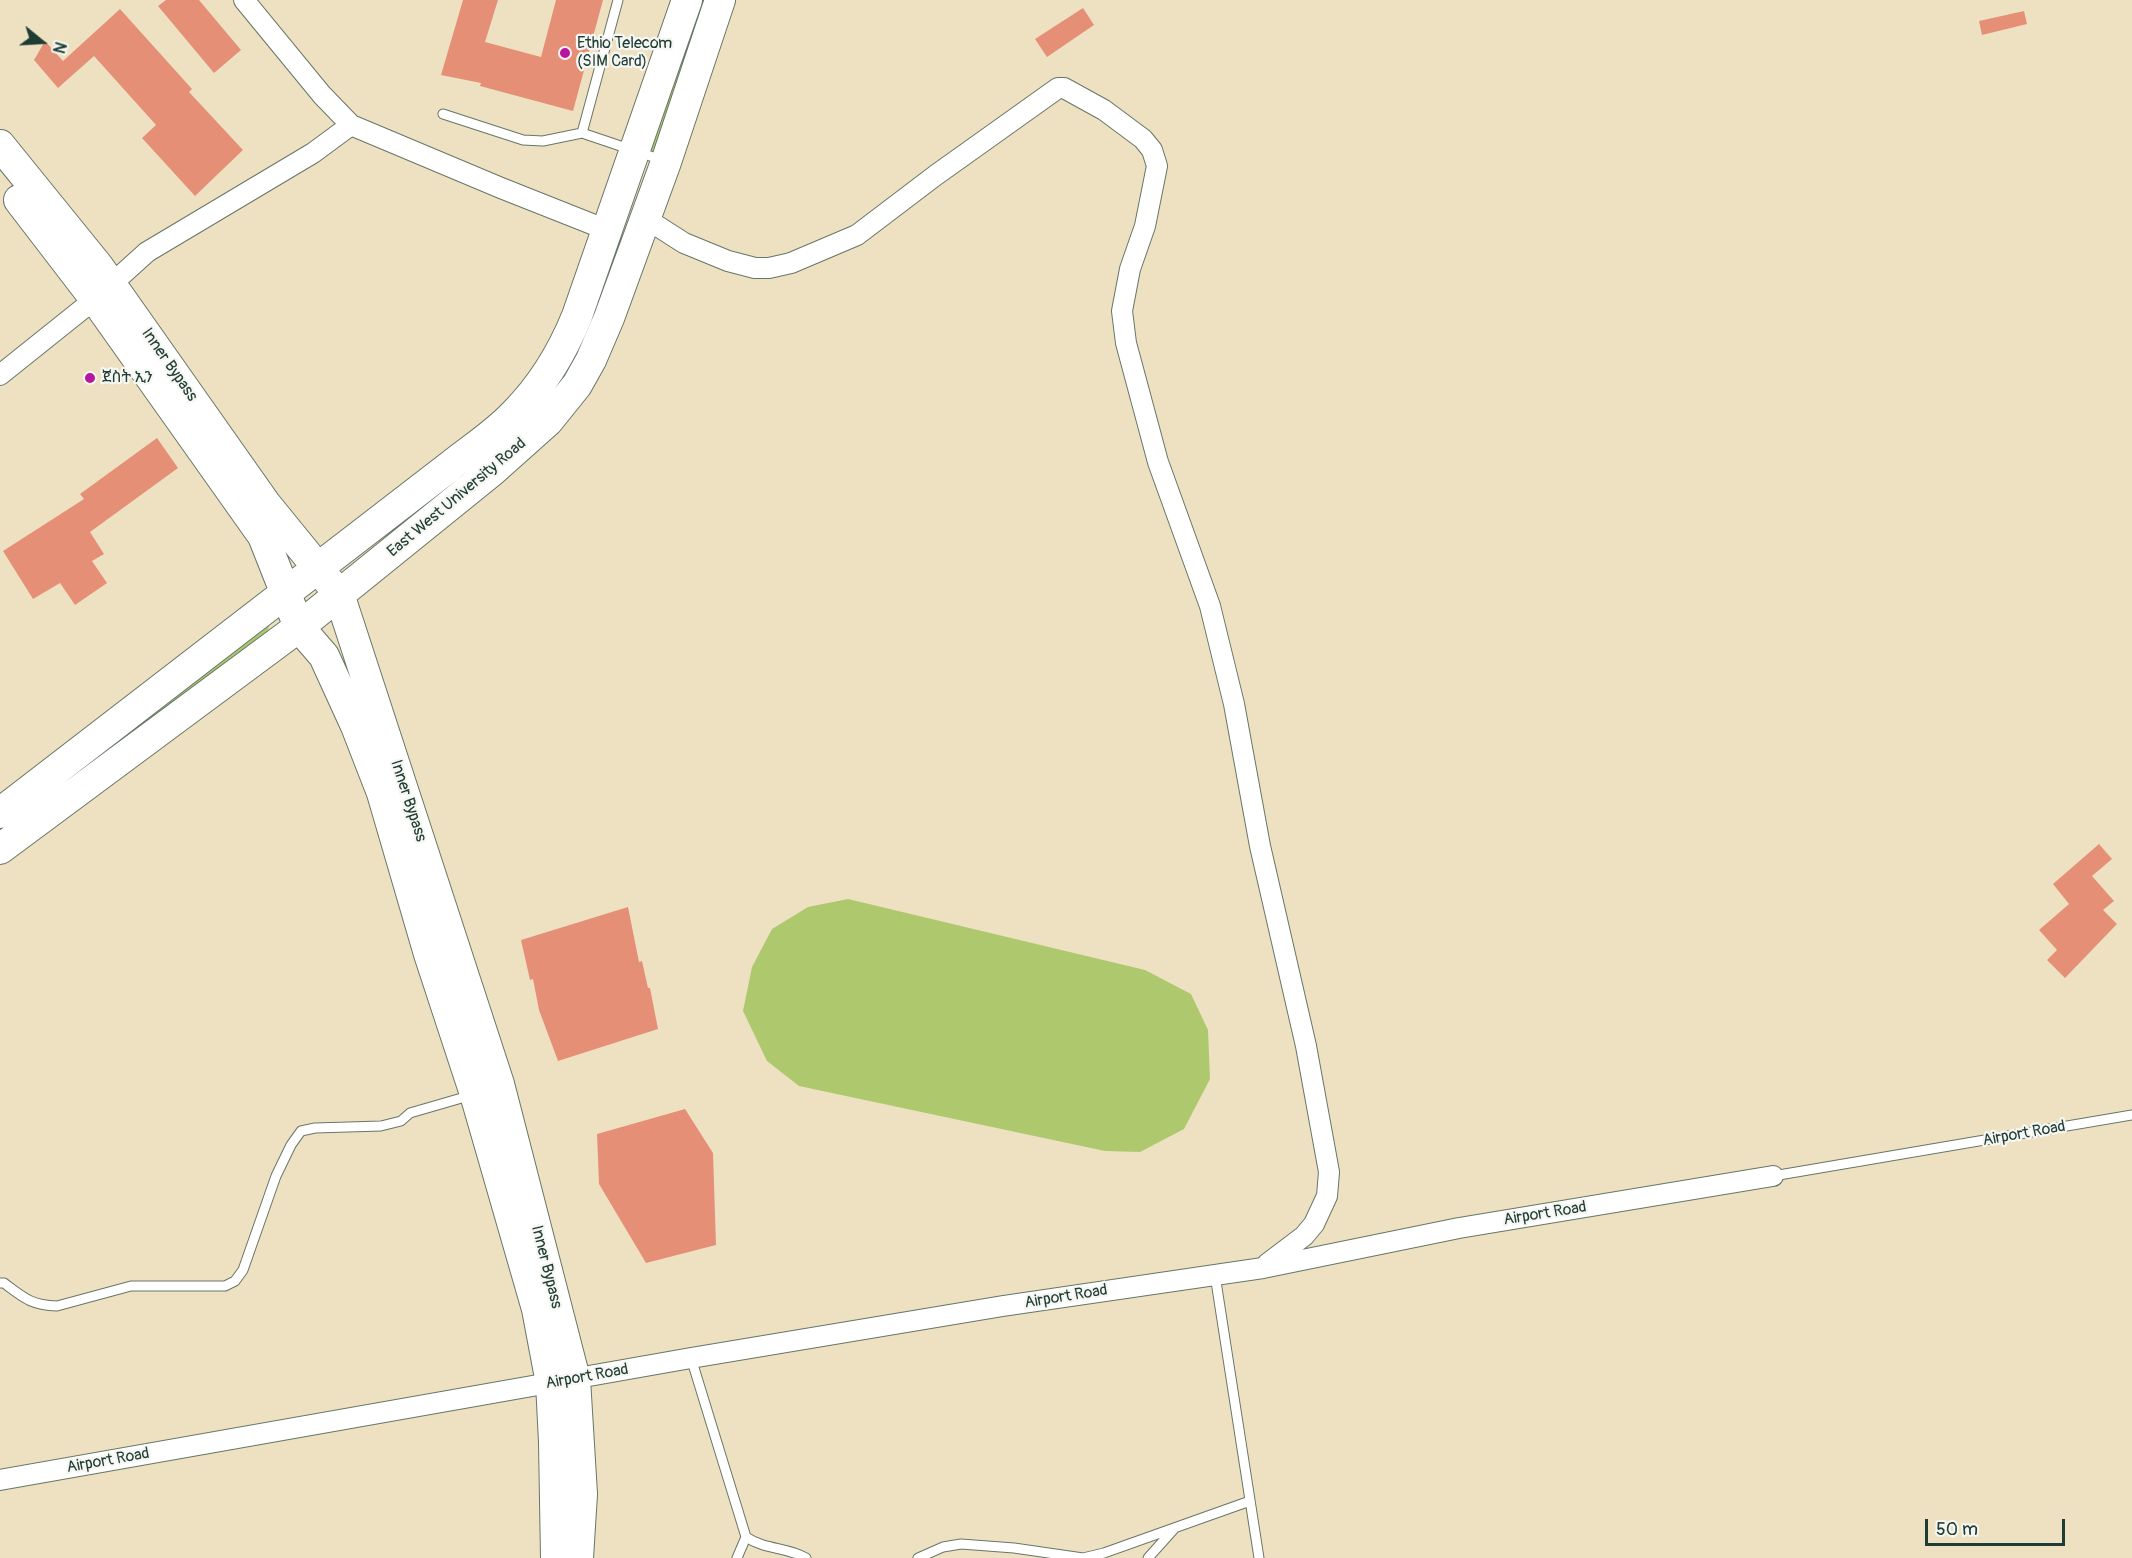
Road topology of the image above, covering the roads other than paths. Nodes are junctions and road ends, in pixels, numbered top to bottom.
1 (244, 0) edge
2 (618, 0) edge
3 (687, 0) edge
4 (720, 0) edge
5 (443, 114) dead end
6 (351, 125) junction
7 (582, 133) junction
8 (0, 145) edge
9 (635, 151) junction
10 (666, 162) junction
11 (0, 177) edge
12 (645, 218) junction
13 (607, 230) junction
14 (103, 291) junction
15 (0, 375) edge
16 (318, 567) junction
17 (286, 591) junction
18 (339, 594) junction
19 (299, 627) junction
20 (0, 813) edge
21 (0, 849) edge
22 (487, 1089) junction
23 (2132, 1115) edge
24 (1773, 1176) joint
25 (1263, 1268) junction
26 (1215, 1275) junction
27 (0, 1283) edge
28 (691, 1358) junction
29 (563, 1381) junction
30 (0, 1480) edge
31 (1250, 1501) junction
32 (1175, 1528) junction
33 (746, 1537) junction
34 (556, 1558) edge
35 (578, 1558) edge
36 (737, 1558) edge
37 (806, 1558) edge
38 (918, 1558) edge
39 (1148, 1558) edge
40 (1259, 1558) edge

1 - 6 street
2 - 7 lane
3 - 9 main road, East West University Road
4 - 10 main road, East West University Road
5 - 7 lane
6 - 13 street
6 - 14 street
7 - 9 lane
8 - 14 main road, Inner Bypass
9 - 10 lane
9 - 13 main road, East West University Road
10 - 12 main road, East West University Road
11 - 14 main road, Inner Bypass
12 - 18 main road, East West University Road
12 - 25 street
13 - 16 main road, East West University Road
14 - 15 street
14 - 16 main road, Inner Bypass
14 - 17 main road, Inner Bypass
16 - 17 main road, East West University Road
16 - 18 main road, Inner Bypass
17 - 19 main road, Inner Bypass
17 - 20 main road, East West University Road
18 - 19 main road, East West University Road
18 - 22 main road, Inner Bypass
19 - 21 main road, East West University Road
19 - 22 main road, Inner Bypass
22 - 27 lane
22 - 29 main road, Inner Bypass
23 - 24 lane, Airport Road
24 - 25 street, Airport Road
25 - 26 street, Airport Road
26 - 28 street, Airport Road
26 - 31 lane
28 - 29 street, Airport Road
28 - 33 lane
29 - 30 street, Airport Road
29 - 34 main road, Inner Bypass
29 - 35 main road, Inner Bypass
31 - 32 lane
31 - 40 lane
32 - 38 lane
32 - 39 lane
33 - 36 lane
33 - 37 lane

